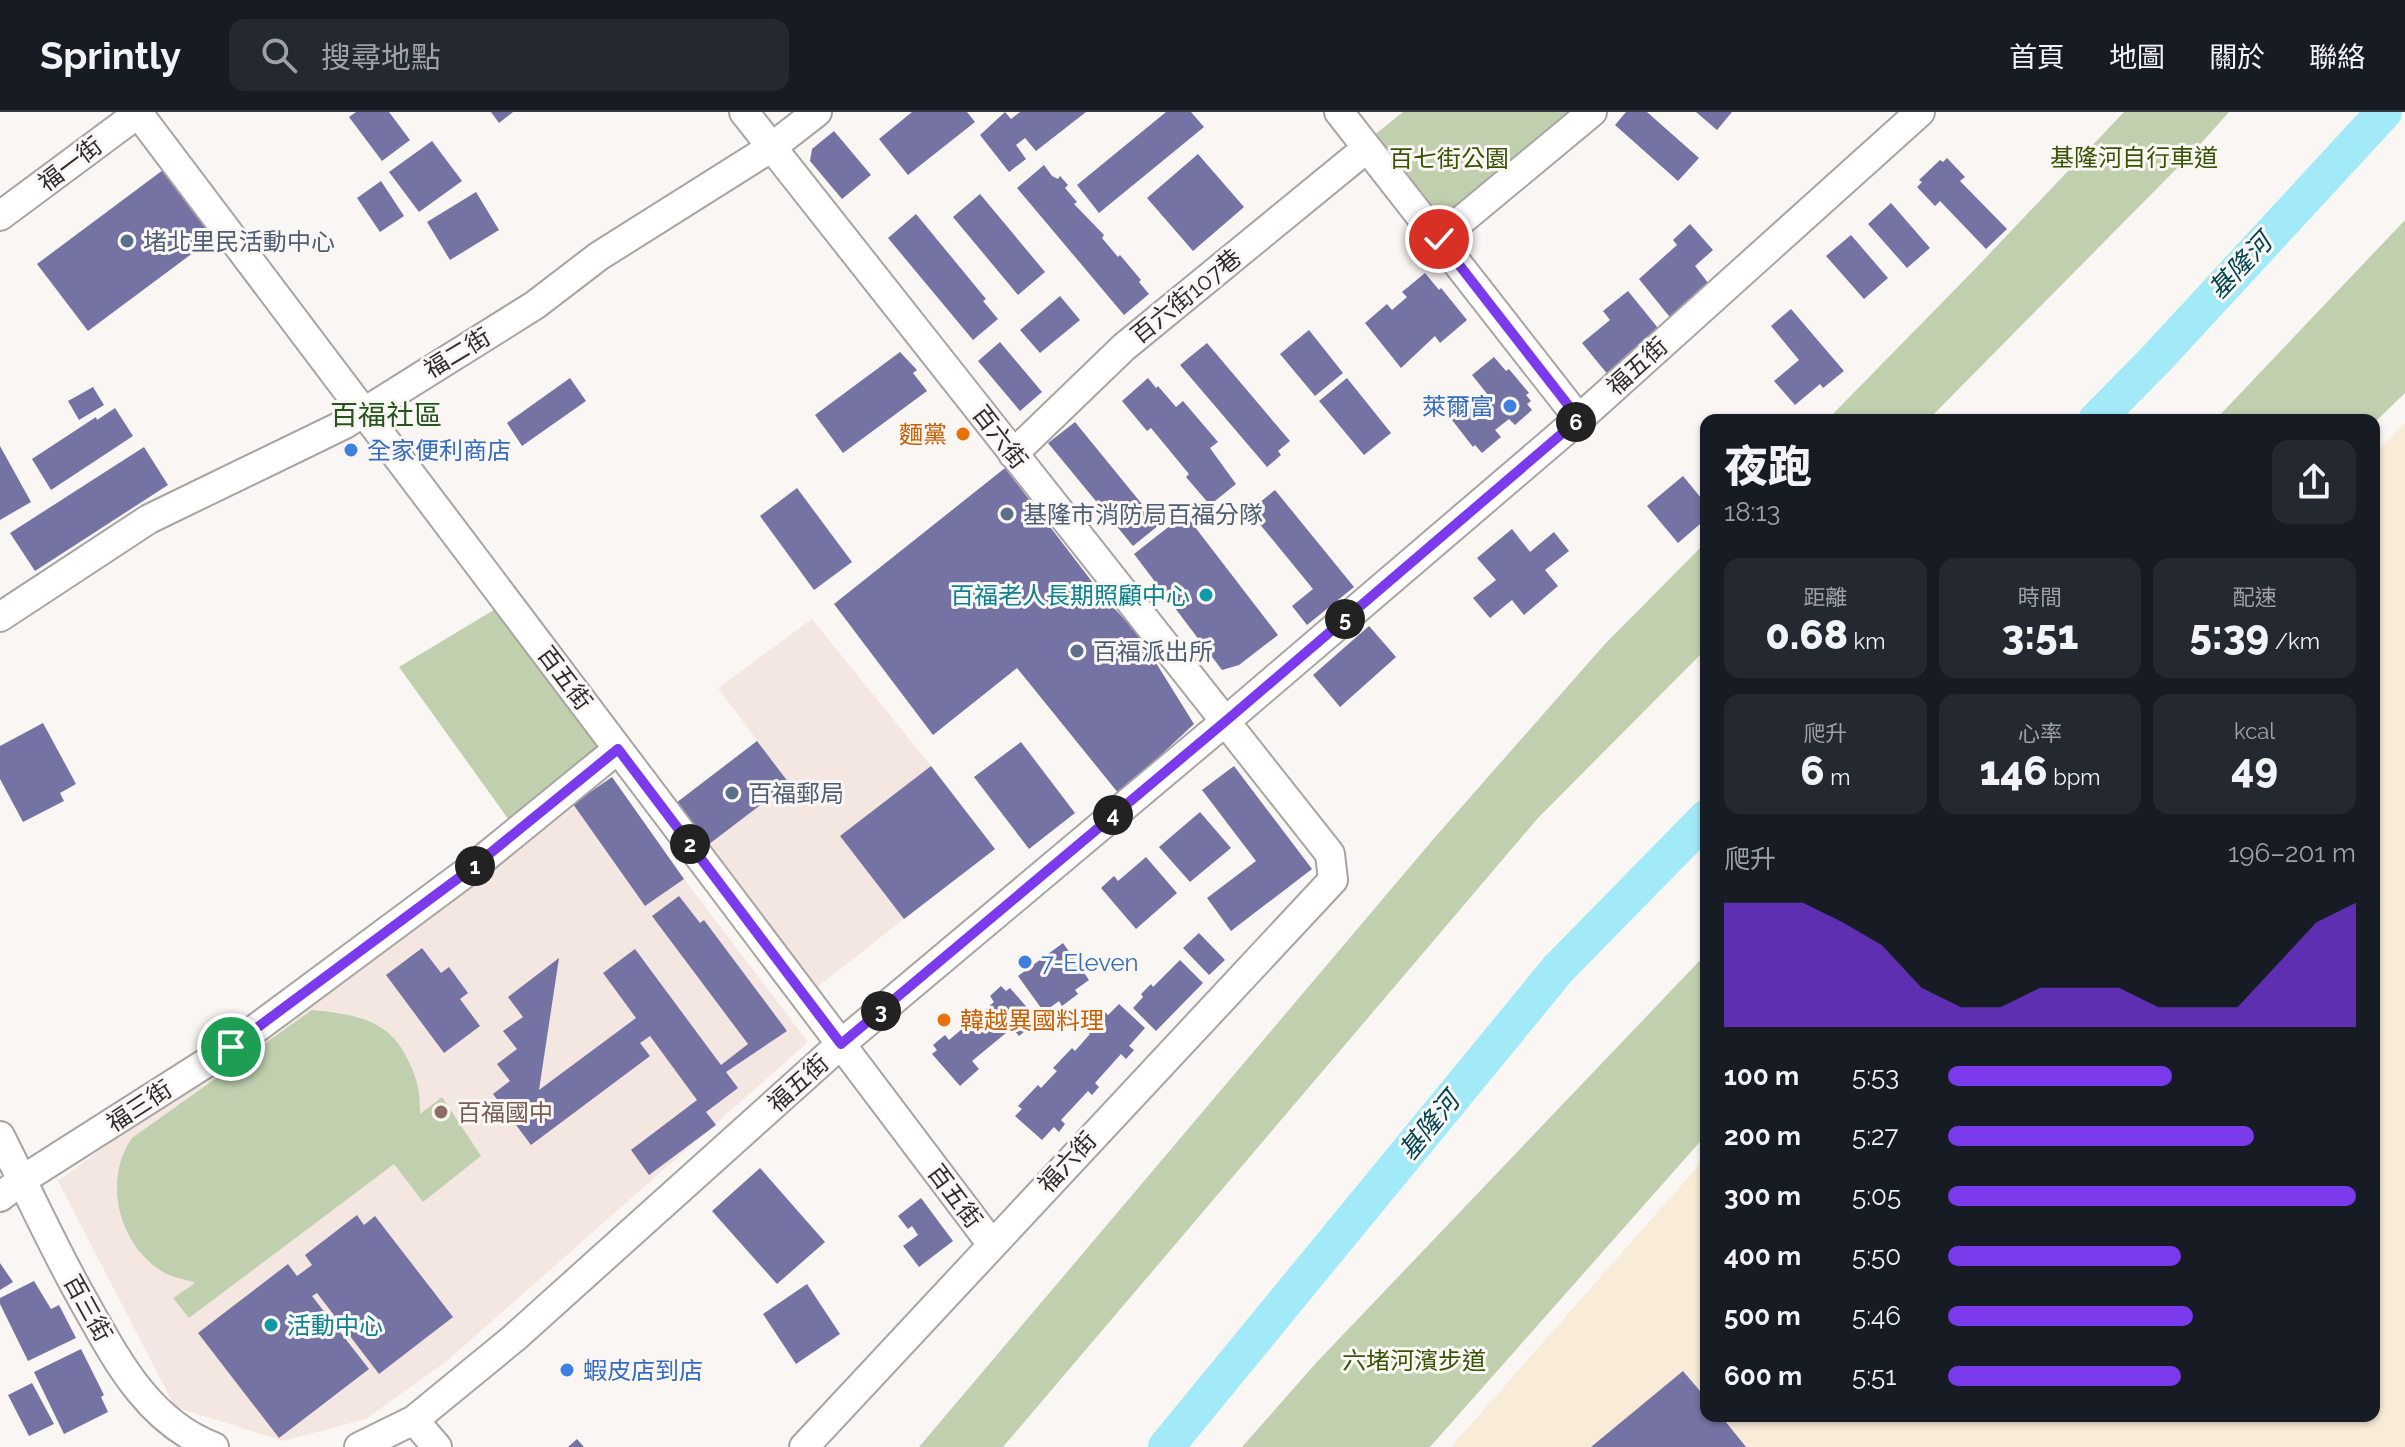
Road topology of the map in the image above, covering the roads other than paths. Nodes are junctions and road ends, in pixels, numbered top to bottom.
1 (744, 112) edge
2 (817, 112) edge
3 (1339, 112) edge
4 (1592, 112) edge
5 (139, 113) edge
6 (1912, 114) edge
7 (772, 147) junction
8 (1367, 148) junction
9 (0, 216) edge
10 (1439, 239) junction
11 (363, 411) junction
12 (1579, 419) junction
13 (1013, 454) junction
14 (0, 617) edge
15 (1227, 720) junction
16 (618, 749) junction
17 (1333, 880) joint
18 (841, 1044) junction
19 (0, 1136) edge
20 (11, 1189) edge
21 (991, 1243) junction
22 (414, 1420) junction
23 (214, 1447) edge
24 (359, 1447) edge
25 (437, 1447) edge
26 (804, 1447) edge

1 - 7 street, 百六街
2 - 7 street, 福二街
3 - 8 street
4 - 10 street
5 - 9 street, 福一街
5 - 11 street, 百五街
6 - 12 street, 福五街
7 - 11 street, 福二街
7 - 13 street, 百六街
8 - 10 street
8 - 13 street, 百六街107巷
10 - 12 street
11 - 14 street, 福二街
11 - 16 street, 百五街
12 - 15 street, 福五街
13 - 15 street, 百六街
15 - 17 street, 百六街
15 - 18 street, 福五街
16 - 18 street, 百五街
16 - 20 street, 福三街
17 - 21 street, 福六街
18 - 21 street, 百五街
18 - 22 street, 福五街
19 - 20 street, 百三街
20 - 23 street, 百三街
21 - 26 street, 福六街
22 - 24 street, 福五街
22 - 25 street

